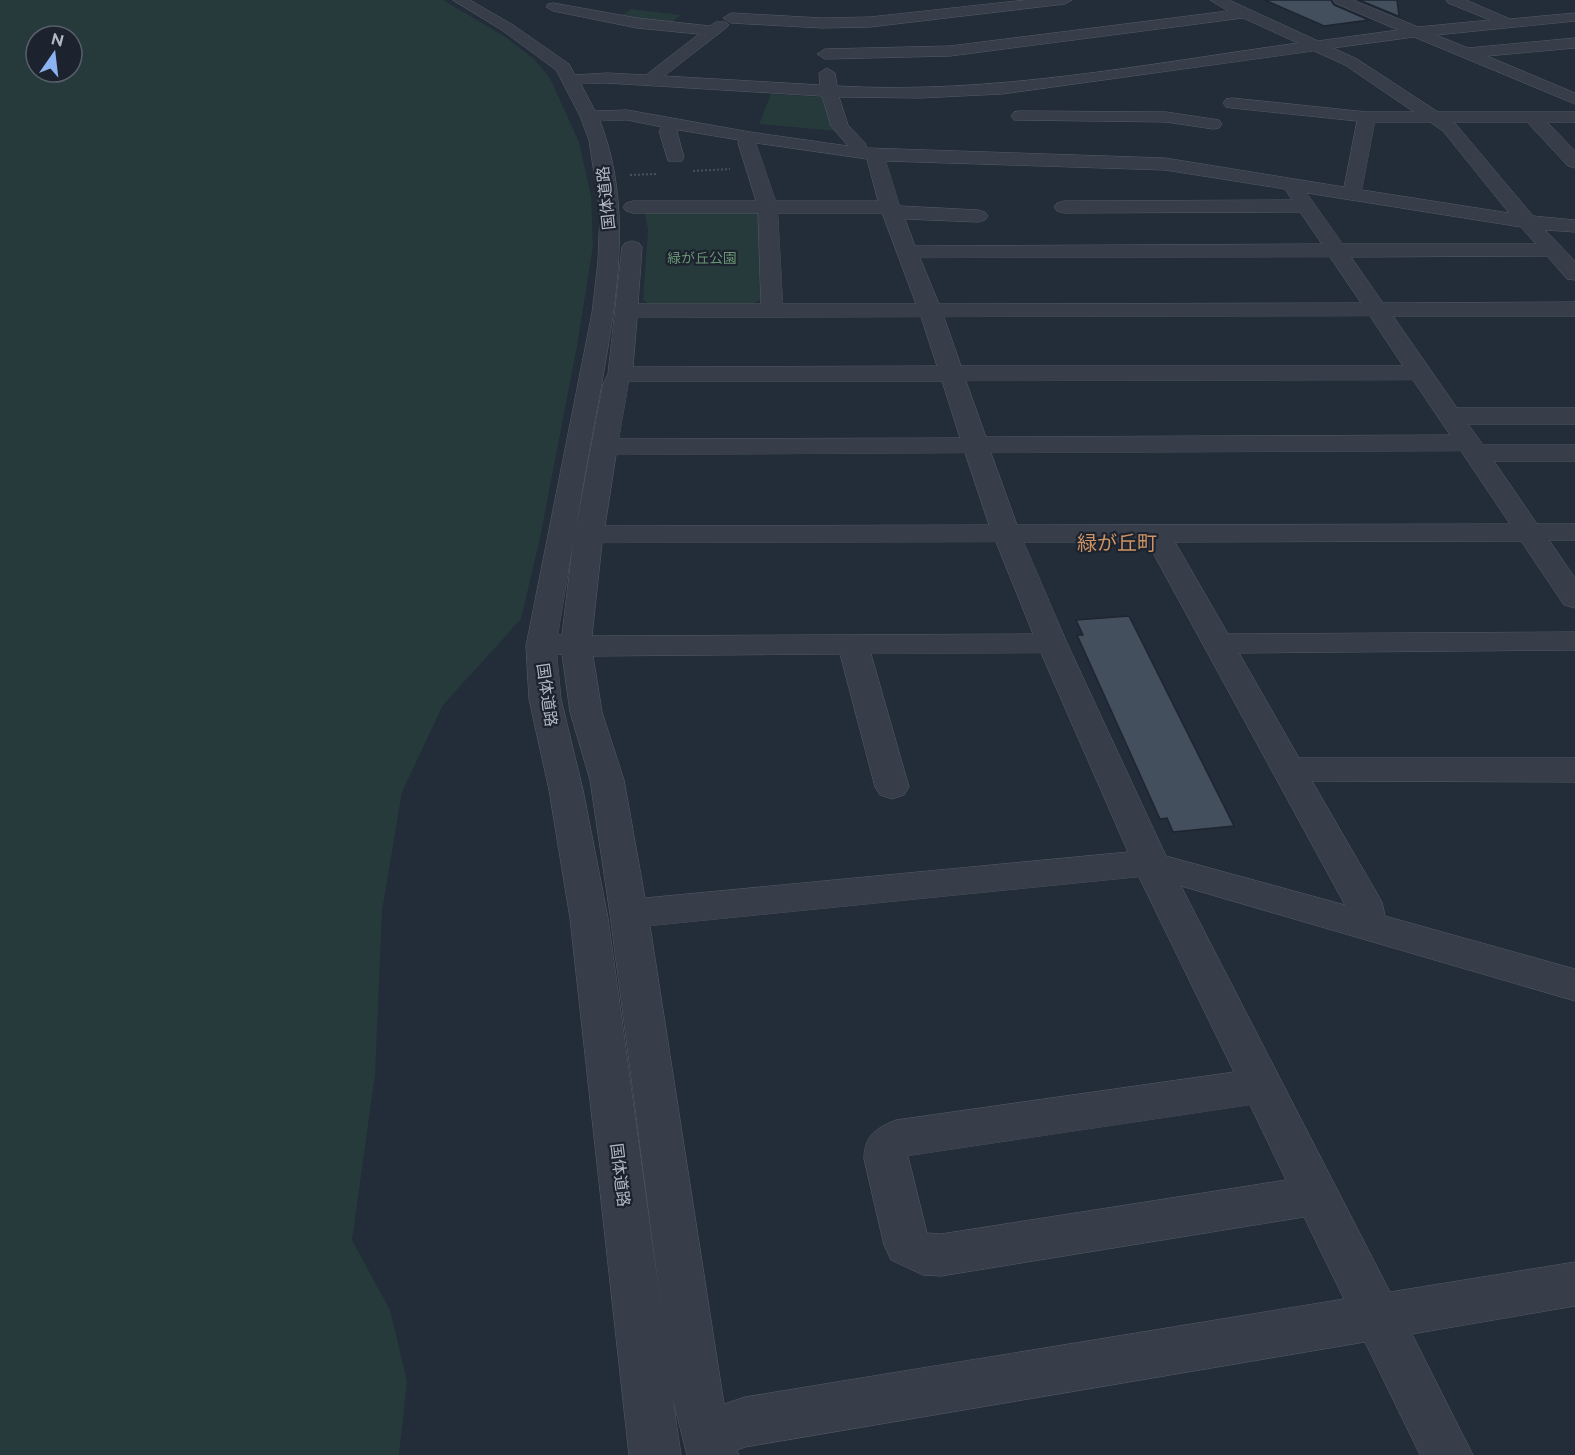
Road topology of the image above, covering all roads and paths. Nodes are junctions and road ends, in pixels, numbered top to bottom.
1 (460, 0) edge
2 (973, 0) edge
3 (1065, 0) edge
4 (1217, 0) edge
5 (1340, 0) edge
6 (1453, 0) edge
7 (559, 4) edge
8 (746, 6) dead end
9 (989, 9) junction
10 (1246, 13) junction
11 (1575, 17) edge
12 (731, 18) junction
13 (1553, 19) junction
14 (524, 23) junction
15 (822, 23) junction
16 (1511, 23) junction
17 (1575, 29) edge
18 (711, 32) junction
19 (1415, 32) junction
20 (1042, 40) junction
21 (1575, 43) edge
22 (1317, 46) junction
23 (1062, 52) dead end
24 (1467, 53) junction
25 (825, 54) junction
26 (1215, 61) junction
27 (1083, 64) dead end
28 (1103, 76) junction
29 (572, 80) junction
30 (651, 80) junction
31 (1002, 89) junction
32 (829, 91) junction
33 (1575, 99) edge
34 (1233, 103) junction
35 (589, 116) junction
36 (1020, 116) junction
37 (1367, 117) junction
38 (1532, 117) junction
39 (1575, 117) edge
40 (1434, 118) junction
41 (674, 124) junction
42 (1213, 124) junction
43 (750, 137) junction
44 (1201, 139) dead end
45 (865, 154) junction
46 (675, 157) dead end
47 (1046, 160) junction
48 (1575, 162) edge
49 (1298, 184) junction
50 (1058, 191) junction
51 (1350, 193) junction
52 (1306, 206) junction
53 (768, 207) junction
54 (891, 210) junction
55 (978, 216) dead end
56 (1527, 222) junction
57 (1575, 226) edge
58 (1552, 250) junction
59 (1080, 251) junction
60 (1337, 251) junction
61 (907, 252) junction
62 (1575, 274) edge
63 (1377, 309) junction
64 (1575, 309) edge
65 (772, 310) junction
66 (930, 310) junction
67 (627, 311) junction
68 (950, 373) junction
69 (1419, 373) junction
70 (620, 374) junction
71 (1450, 416) junction
72 (1575, 416) edge
73 (976, 444) junction
74 (605, 447) junction
75 (1471, 448) junction
76 (1575, 453) edge
77 (1530, 532) junction
78 (1575, 532) edge
79 (1007, 534) junction
80 (575, 535) junction
81 (1157, 535) junction
82 (1575, 599) edge
83 (1575, 641) edge
84 (1052, 643) junction
85 (1219, 644) junction
86 (853, 645) junction
87 (558, 646) junction
88 (1291, 769) junction
89 (1575, 770) edge
90 (892, 787) dead end
91 (1152, 866) junction
92 (629, 914) junction
93 (1365, 924) junction
94 (1575, 985) edge
95 (1261, 1086) junction
96 (1318, 1195) junction
97 (1575, 1284) edge
98 (1377, 1316) junction
99 (710, 1445) edge
100 (655, 1455) edge
101 (1447, 1455) edge

1 - 14 street, 国体道路
2 - 9 street
3 - 9 street
4 - 10 street
5 - 19 street
6 - 16 street
7 - 14 street
7 - 18 street
8 - 12 street
9 - 15 street
9 - 20 street
10 - 20 street
10 - 22 street
11 - 13 street
12 - 15 street
12 - 18 street
13 - 16 street
13 - 17 street
14 - 29 street, 国体道路
15 - 25 street
16 - 19 street
18 - 30 street
19 - 22 street
19 - 24 street
20 - 23 street
20 - 25 street
21 - 24 street
22 - 26 street
22 - 40 street
24 - 33 street
25 - 32 street
26 - 28 street
26 - 34 street
27 - 28 street
28 - 31 street
29 - 30 street
29 - 35 street, 国体道路
30 - 32 street
31 - 32 street
31 - 36 street
32 - 45 street
34 - 37 street
34 - 42 street
35 - 41 street
35 - 80 street, 国体道路
36 - 42 street
36 - 47 street
37 - 40 street
37 - 51 street
38 - 39 street
38 - 40 street
38 - 48 street
40 - 56 street
41 - 43 street
41 - 46 street
42 - 44 street
43 - 45 street
43 - 53 street
45 - 47 street
45 - 54 street
47 - 49 street
47 - 50 street
49 - 51 street
49 - 52 street
50 - 52 street
50 - 59 street
51 - 56 street
52 - 60 street
53 - 54 street
53 - 65 street
53 - 67 street
54 - 55 street
54 - 61 street
56 - 57 street
56 - 58 street
58 - 60 street
58 - 62 street
59 - 60 street
59 - 61 street
60 - 63 street
61 - 66 street
63 - 64 street
63 - 66 street
63 - 69 street
65 - 66 street
65 - 67 street
66 - 68 street
67 - 70 street
68 - 69 street
68 - 70 street
68 - 73 street
69 - 71 street
70 - 74 street
71 - 72 street
71 - 75 street
73 - 74 street
73 - 75 street
73 - 79 street
74 - 80 street
75 - 76 street
75 - 77 street
77 - 78 street
77 - 81 street
77 - 82 street
79 - 80 street
79 - 81 street
79 - 84 street
80 - 87 street, 国体道路
81 - 85 street
83 - 85 street
84 - 86 street
84 - 91 street
85 - 88 street
86 - 87 street
86 - 90 street
87 - 92 street
87 - 100 street, 国体道路
88 - 89 street
88 - 93 street
91 - 92 street
91 - 93 street
91 - 95 street
92 - 99 street
93 - 94 street
95 - 96 street
95 - 96 street
96 - 98 street
97 - 98 street
98 - 99 street
98 - 101 street

